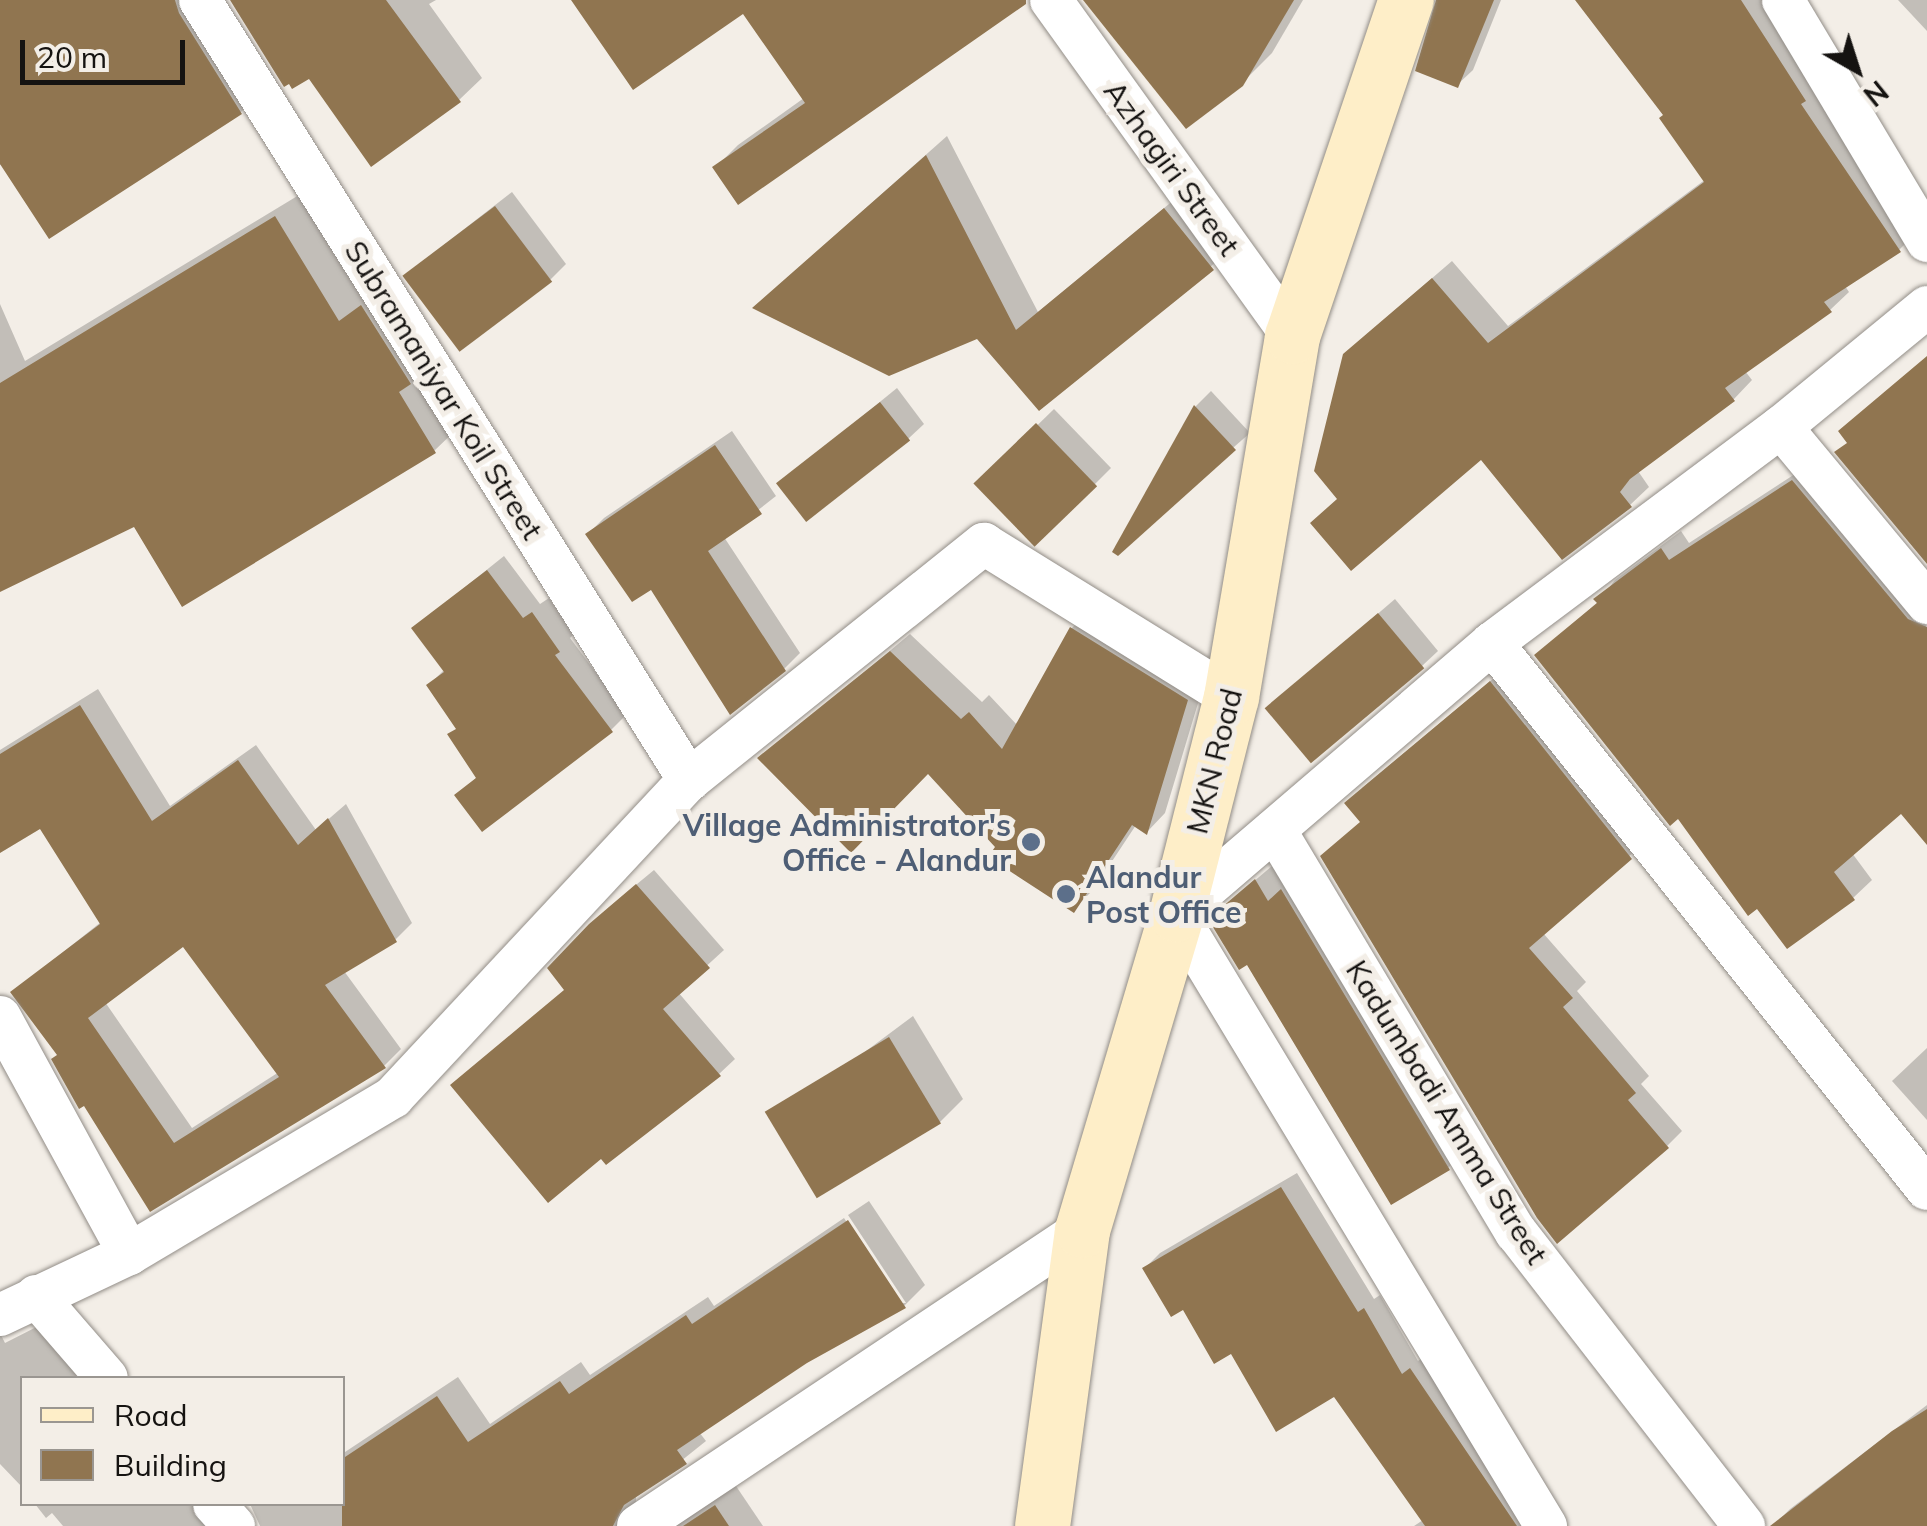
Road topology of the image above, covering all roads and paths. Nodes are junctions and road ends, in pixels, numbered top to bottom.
1 (200, 0) edge
2 (1051, 0) edge
3 (1406, 0) edge
4 (1783, 0) edge
5 (1927, 241) edge
6 (1927, 307) edge
7 (1292, 336) junction
8 (1781, 427) junction
9 (1927, 603) edge
10 (1492, 642) junction
11 (1231, 697) junction
12 (689, 780) junction
13 (1275, 830) junction
14 (1176, 914) junction
15 (0, 1017) edge
16 (1927, 1189) edge
17 (1082, 1230) junction
18 (130, 1254) junction
19 (18, 1305) edge
20 (105, 1376) edge
21 (216, 1506) edge
22 (1035, 1519) edge
23 (234, 1526) edge
24 (638, 1526) edge
25 (1546, 1526) edge
26 (1744, 1526) edge

1 - 12 street, Subramaniyar Koil Street
2 - 7 street, Azhagiri Street
3 - 7 street, MKN Road
4 - 5 street
6 - 8 street
7 - 11 street, MKN Road
8 - 9 street
8 - 10 street
10 - 13 street
10 - 16 street
11 - 12 street
11 - 14 street, MKN Road
12 - 18 street
13 - 14 street
13 - 26 street, Kadumbadi Amma Street
14 - 17 street, MKN Road
14 - 25 street
15 - 18 street
17 - 22 street, MKN Road
17 - 24 street
18 - 19 street
19 - 20 street
21 - 23 street

